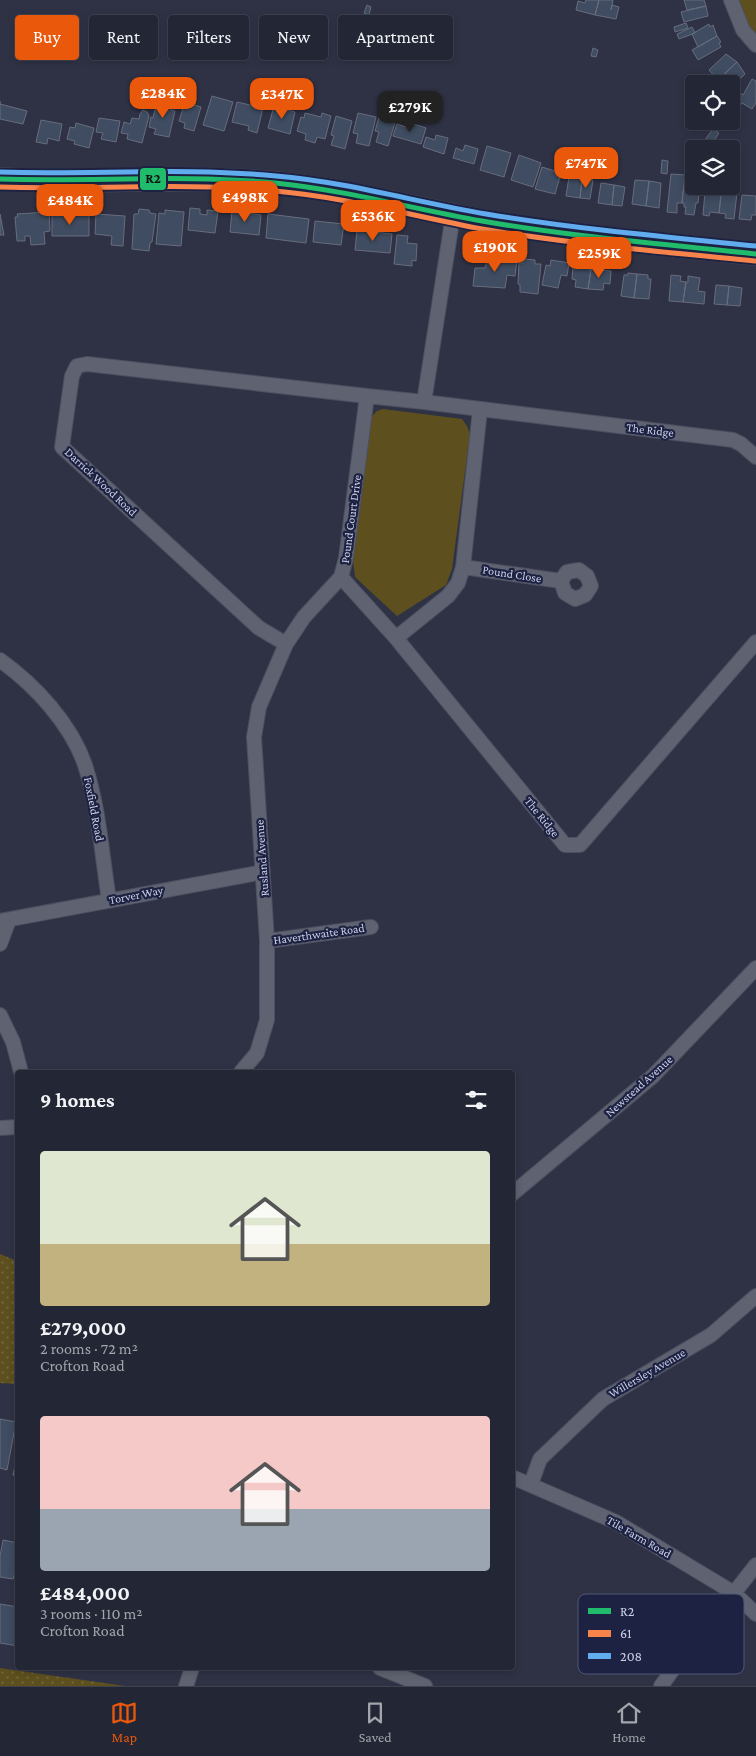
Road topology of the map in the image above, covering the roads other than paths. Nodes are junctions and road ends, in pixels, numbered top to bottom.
1 (731, 0) edge
2 (756, 45) edge
3 (0, 179) edge
4 (453, 215) junction
5 (756, 254) edge
6 (367, 396) junction
7 (424, 402) junction
8 (480, 410) junction
9 (756, 456) edge
10 (462, 567) junction
11 (341, 577) junction
12 (561, 582) dead end
13 (396, 638) junction
14 (756, 642) edge
15 (286, 644) junction
16 (0, 660) edge
17 (263, 872) junction
18 (109, 900) junction
19 (5, 921) edge
20 (371, 927) dead end
21 (267, 941) junction
22 (0, 944) edge
23 (756, 968) edge
24 (0, 1015) edge
25 (20, 1070) edge
26 (243, 1070) edge
27 (15, 1126) edge
28 (0, 1128) edge
29 (515, 1191) edge
30 (756, 1296) edge
31 (515, 1478) edge
32 (531, 1484) junction
33 (756, 1565) edge
34 (734, 1593) joint
35 (744, 1603) edge
36 (756, 1614) edge
37 (191, 1670) edge
38 (385, 1670) edge
39 (671, 1674) edge
40 (186, 1686) edge
41 (425, 1686) edge
42 (662, 1686) edge

1 - 2 street
3 - 4 main road
4 - 5 main road
4 - 7 street
6 - 7 street
6 - 11 street, Pound Court Drive
6 - 15 street, Darrick Wood Road
7 - 8 street, The Ridge
8 - 9 street, The Ridge
8 - 10 street
10 - 12 street, Pound Close
10 - 13 street
11 - 13 street, Pound Court Drive
11 - 15 street, Rusland Avenue
13 - 14 street, The Ridge
15 - 17 street, Rusland Avenue
16 - 18 street, Foxfield Road
17 - 18 street, Torver Way
17 - 21 street, Rusland Avenue
18 - 19 street, Torver Way
19 - 22 street, Torver Way
20 - 21 street, Haverthwaite Road
21 - 26 street, Rusland Avenue
23 - 29 street, Newstead Avenue
24 - 25 street
27 - 28 street
30 - 32 street, Willersley Avenue
31 - 32 street, Tile Farm Road
32 - 34 street, Tile Farm Road
33 - 34 street
35 - 36 street, Tile Farm Road
37 - 40 street
38 - 41 street
39 - 42 street

